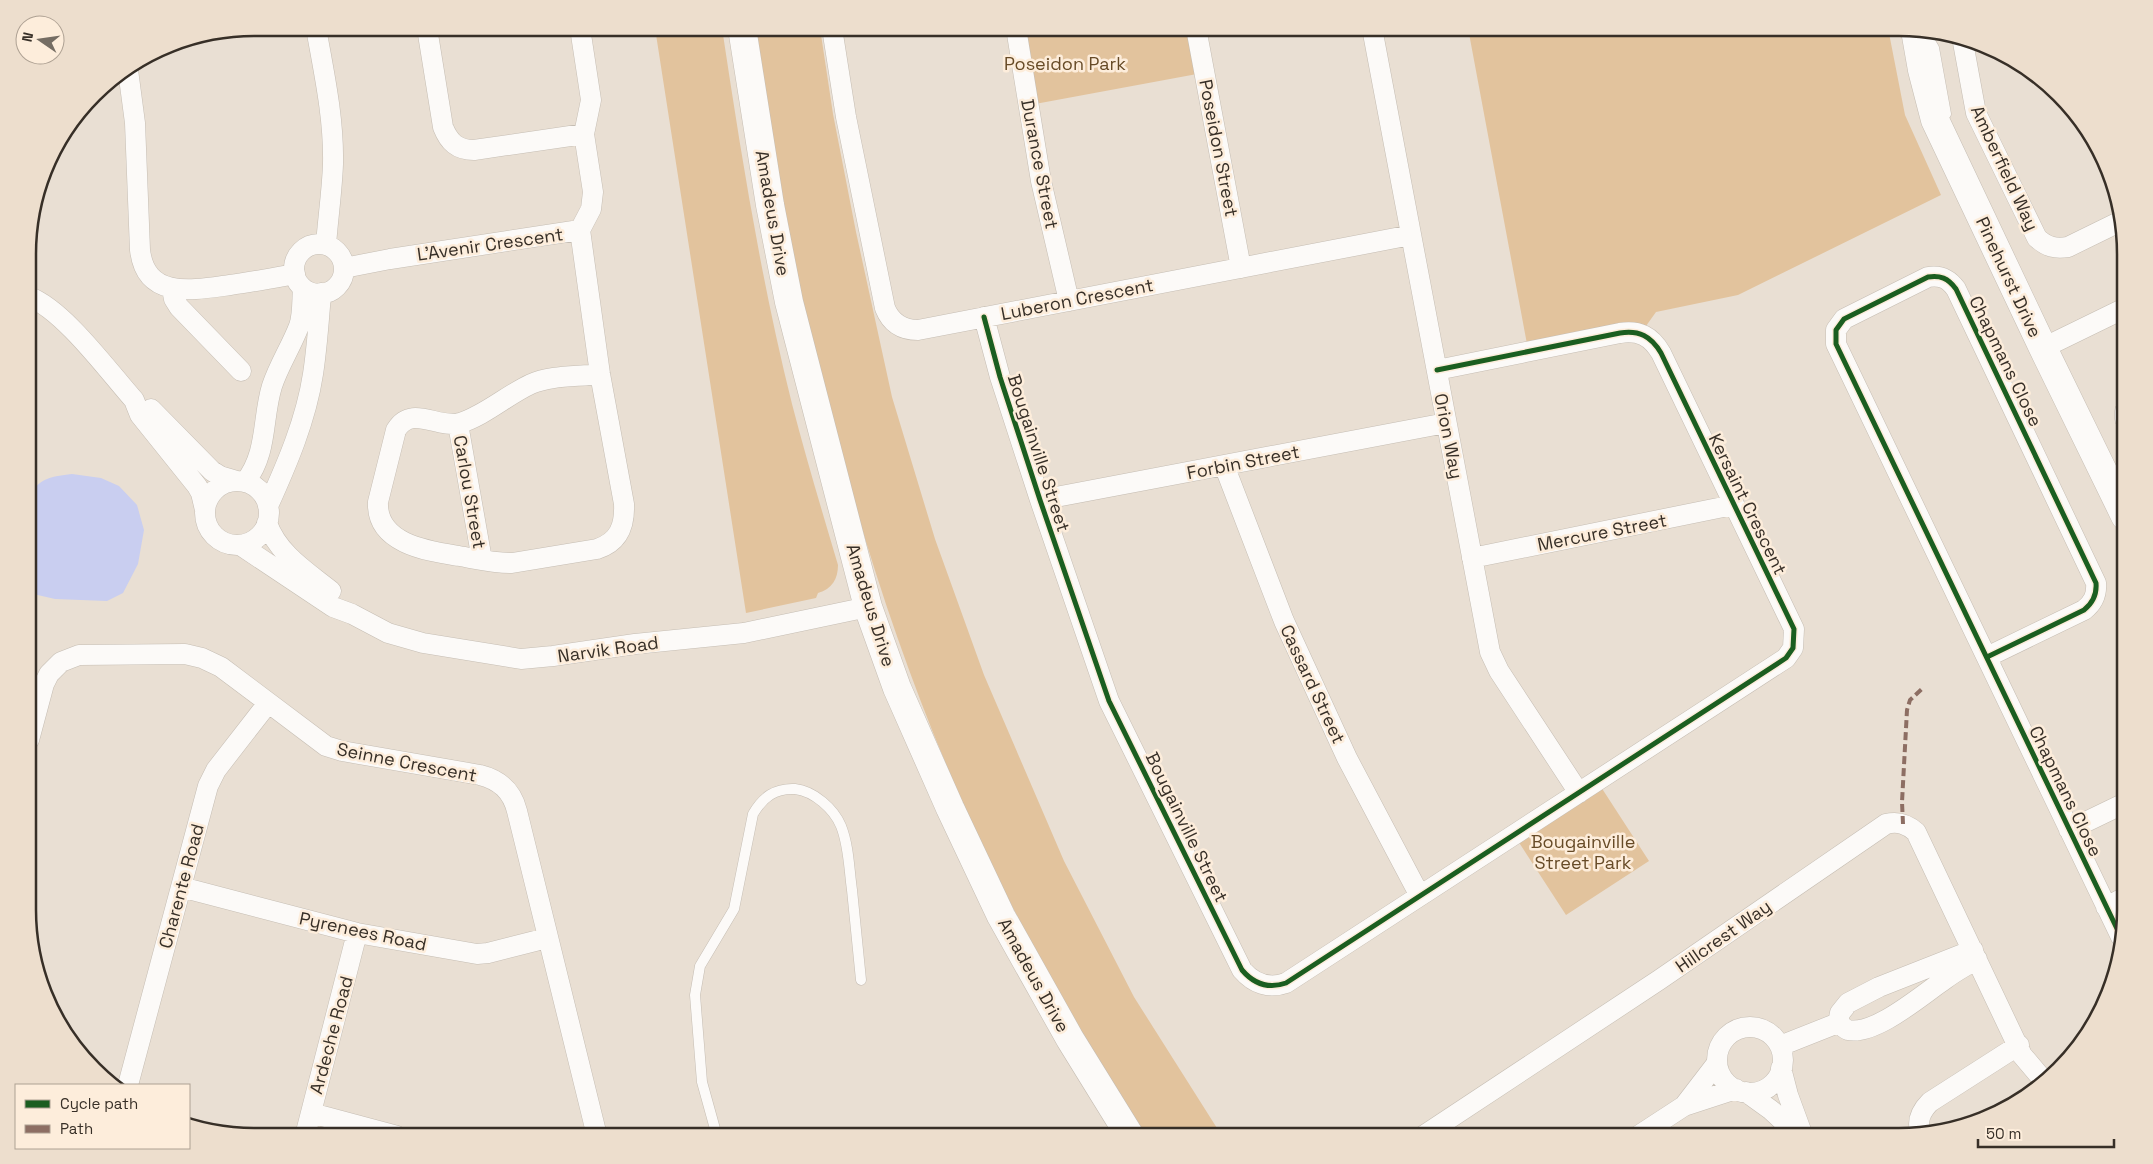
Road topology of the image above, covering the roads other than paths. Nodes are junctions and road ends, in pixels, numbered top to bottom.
1 (317, 36) edge
2 (428, 36) edge
3 (581, 36) edge
4 (743, 36) edge
5 (833, 36) edge
6 (1017, 36) edge
7 (1198, 36) edge
8 (1374, 36) edge
9 (1917, 37) edge
10 (1928, 38) edge
11 (1964, 46) edge
12 (129, 76) edge
13 (584, 134) junction
14 (1942, 134) junction
15 (2115, 224) edge
16 (580, 230) junction
17 (1411, 235) junction
18 (326, 245) junction
19 (344, 268) junction
20 (1241, 268) junction
21 (306, 285) junction
22 (172, 289) junction
23 (36, 300) edge
24 (1069, 301) junction
25 (2117, 312) edge
26 (984, 317) junction
27 (2043, 348) junction
28 (1436, 370) junction
29 (241, 371) dead end
30 (600, 374) junction
31 (134, 400) junction
32 (1446, 423) junction
33 (458, 424) junction
34 (266, 426) junction
35 (298, 432) junction
36 (1224, 465) junction
37 (241, 481) junction
38 (1040, 500) junction
39 (2117, 500) edge
40 (1733, 505) junction
41 (205, 510) junction
42 (267, 514) junction
43 (240, 545) junction
44 (1472, 558) junction
45 (482, 560) junction
46 (868, 607) junction
47 (352, 614) junction
48 (1987, 657) junction
49 (268, 703) junction
50 (36, 714) edge
51 (1579, 792) junction
52 (2117, 807) edge
53 (2069, 830) junction
54 (181, 887) junction
55 (1420, 896) junction
56 (2117, 901) edge
57 (2106, 907) junction
58 (2116, 927) edge
59 (358, 933) junction
60 (547, 938) junction
61 (1975, 955) junction
62 (861, 980) dead end
63 (1838, 1023) junction
64 (2018, 1045) junction
65 (1780, 1046) junction
66 (1717, 1063) junction
67 (1781, 1068) junction
68 (2039, 1076) edge
69 (128, 1084) edge
70 (1741, 1091) junction
71 (1684, 1106) junction
72 (311, 1113) junction
73 (1920, 1126) edge
74 (306, 1128) edge
75 (366, 1128) edge
76 (595, 1128) edge
77 (715, 1128) edge
78 (1125, 1128) edge
79 (1435, 1128) edge
80 (1650, 1128) edge
81 (1790, 1128) edge
82 (1800, 1128) edge

1 - 18 street
2 - 13 street
3 - 13 street, L'Avenir Crescent
4 - 46 street, Amadeus Drive
5 - 26 street, Luberon Crescent
6 - 24 street, Durance Street
7 - 20 street, Poseidon Street
8 - 17 street, Orion Way
9 - 14 street, Pinehurst Drive
10 - 14 lane
11 - 15 street, Amberfield Way
12 - 22 street
13 - 16 street, L'Avenir Crescent
14 - 27 street, Pinehurst Drive
16 - 19 street, L'Avenir Crescent
16 - 30 street
17 - 20 street, Luberon Crescent
17 - 28 street, Orion Way
18 - 19 street
18 - 21 street
19 - 21 street
20 - 24 street, Luberon Crescent
21 - 22 street
21 - 34 street
21 - 35 street
22 - 29 street
23 - 31 street
24 - 26 street, Luberon Crescent
25 - 27 street
26 - 38 street, Bougainville Street
27 - 39 street, Pinehurst Drive
28 - 32 street, Orion Way
28 - 40 street, Kersaint Crescent
30 - 33 street
30 - 45 street
31 - 37 street
31 - 41 street
32 - 36 street, Forbin Street
32 - 44 street, Orion Way
33 - 45 street, Carlou Street
33 - 45 street
34 - 35 street
34 - 37 street
35 - 42 street
36 - 38 street, Forbin Street
36 - 55 street, Cassard Street
37 - 41 street
37 - 42 street
38 - 55 street, Bougainville Street
40 - 44 street, Mercure Street
40 - 51 street, Kersaint Crescent
41 - 43 street
42 - 43 street
42 - 47 street, Narvik Road
43 - 47 street, Narvik Road
44 - 51 street, Orion Way
46 - 47 street, Narvik Road
46 - 78 street, Amadeus Drive
48 - 48 street, Chapmans Close
48 - 53 street, Chapmans Close
49 - 50 street, Seinne Crescent
49 - 54 street, Charente Road
49 - 60 street, Seinne Crescent
51 - 55 street, Bougainville Street
52 - 53 street, Chapmans Close
53 - 57 street, Chapmans Close
54 - 59 street, Pyrenees Road
54 - 69 street, Charente Road
56 - 57 street
57 - 58 street, Chapmans Close
59 - 60 street, Pyrenees Road
59 - 72 street, Ardeche Road
60 - 76 street, Seinne Crescent
61 - 63 street
61 - 63 street
61 - 64 street, Hillcrest Way
61 - 79 street, Hillcrest Way
62 - 77 lane
63 - 65 street
64 - 68 street, Hillcrest Way
64 - 73 street
65 - 66 street
65 - 67 street
66 - 70 street
66 - 71 street
67 - 70 street
67 - 82 street
70 - 71 street
70 - 81 street
71 - 80 street
72 - 74 street, Ardeche Road
72 - 75 street

